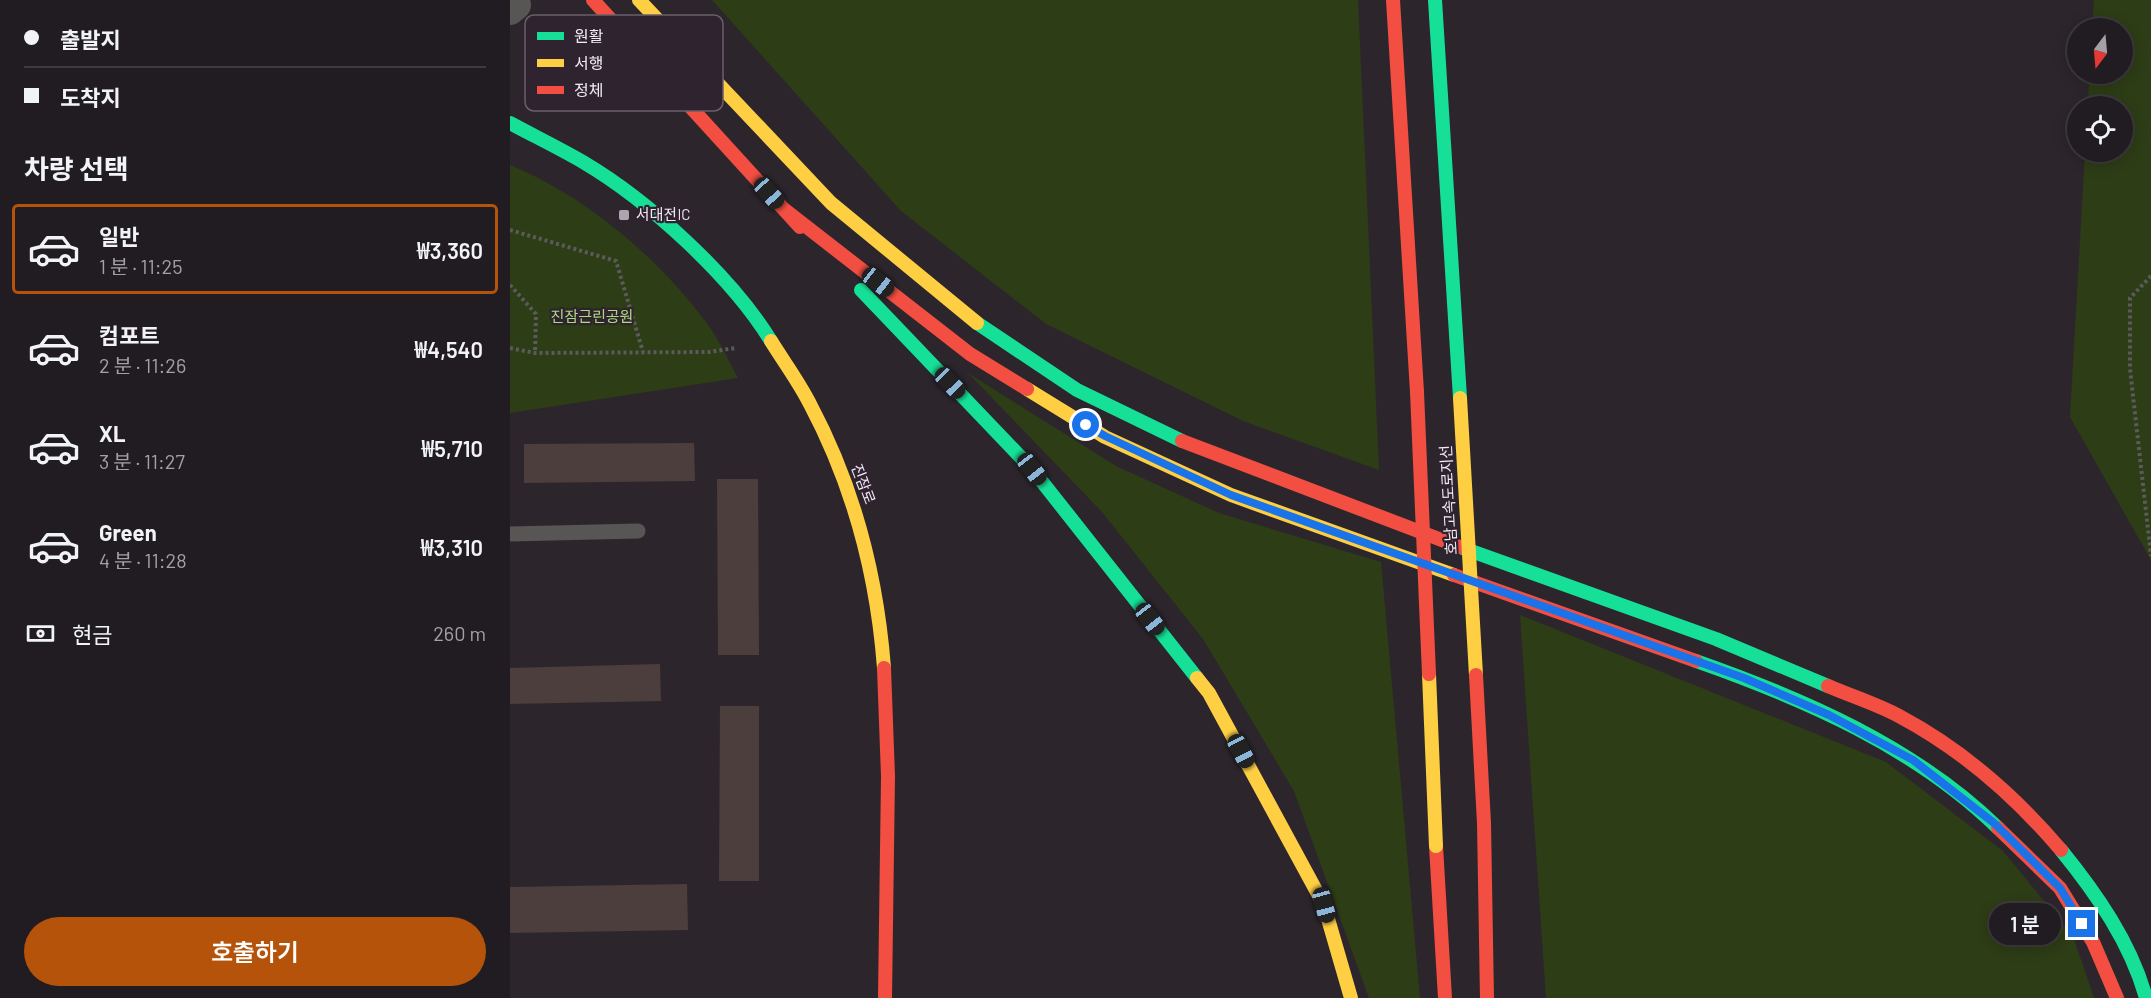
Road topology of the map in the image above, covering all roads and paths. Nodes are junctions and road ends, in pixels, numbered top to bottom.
1 (593, 0) edge
2 (639, 0) edge
3 (1393, 0) edge
4 (1435, 0) edge
5 (607, 15) edge
6 (653, 15) edge
7 (723, 89) edge
8 (694, 111) edge
9 (510, 123) edge
10 (785, 210) junction
11 (510, 230) edge
12 (2151, 276) edge
13 (510, 285) edge
14 (510, 348) edge
15 (736, 348) dead end
16 (643, 352) junction
17 (535, 353) junction
18 (638, 531) dead end
19 (510, 534) edge
20 (2151, 556) edge
21 (885, 998) edge
22 (1351, 998) edge
23 (1445, 998) edge
24 (1487, 998) edge
25 (2117, 998) edge
26 (2146, 998) edge

1 - 5 main road
2 - 6 main road
3 - 23 main road, 호남고속도로지선, bridge
4 - 24 main road, 호남고속도로지선, bridge
7 - 26 main road
8 - 10 main road
9 - 21 main road, 진잠로
10 - 22 main road
10 - 25 main road
11 - 16 path
12 - 20 path
13 - 17 path
14 - 17 path
15 - 16 path
16 - 17 path
18 - 19 lane

